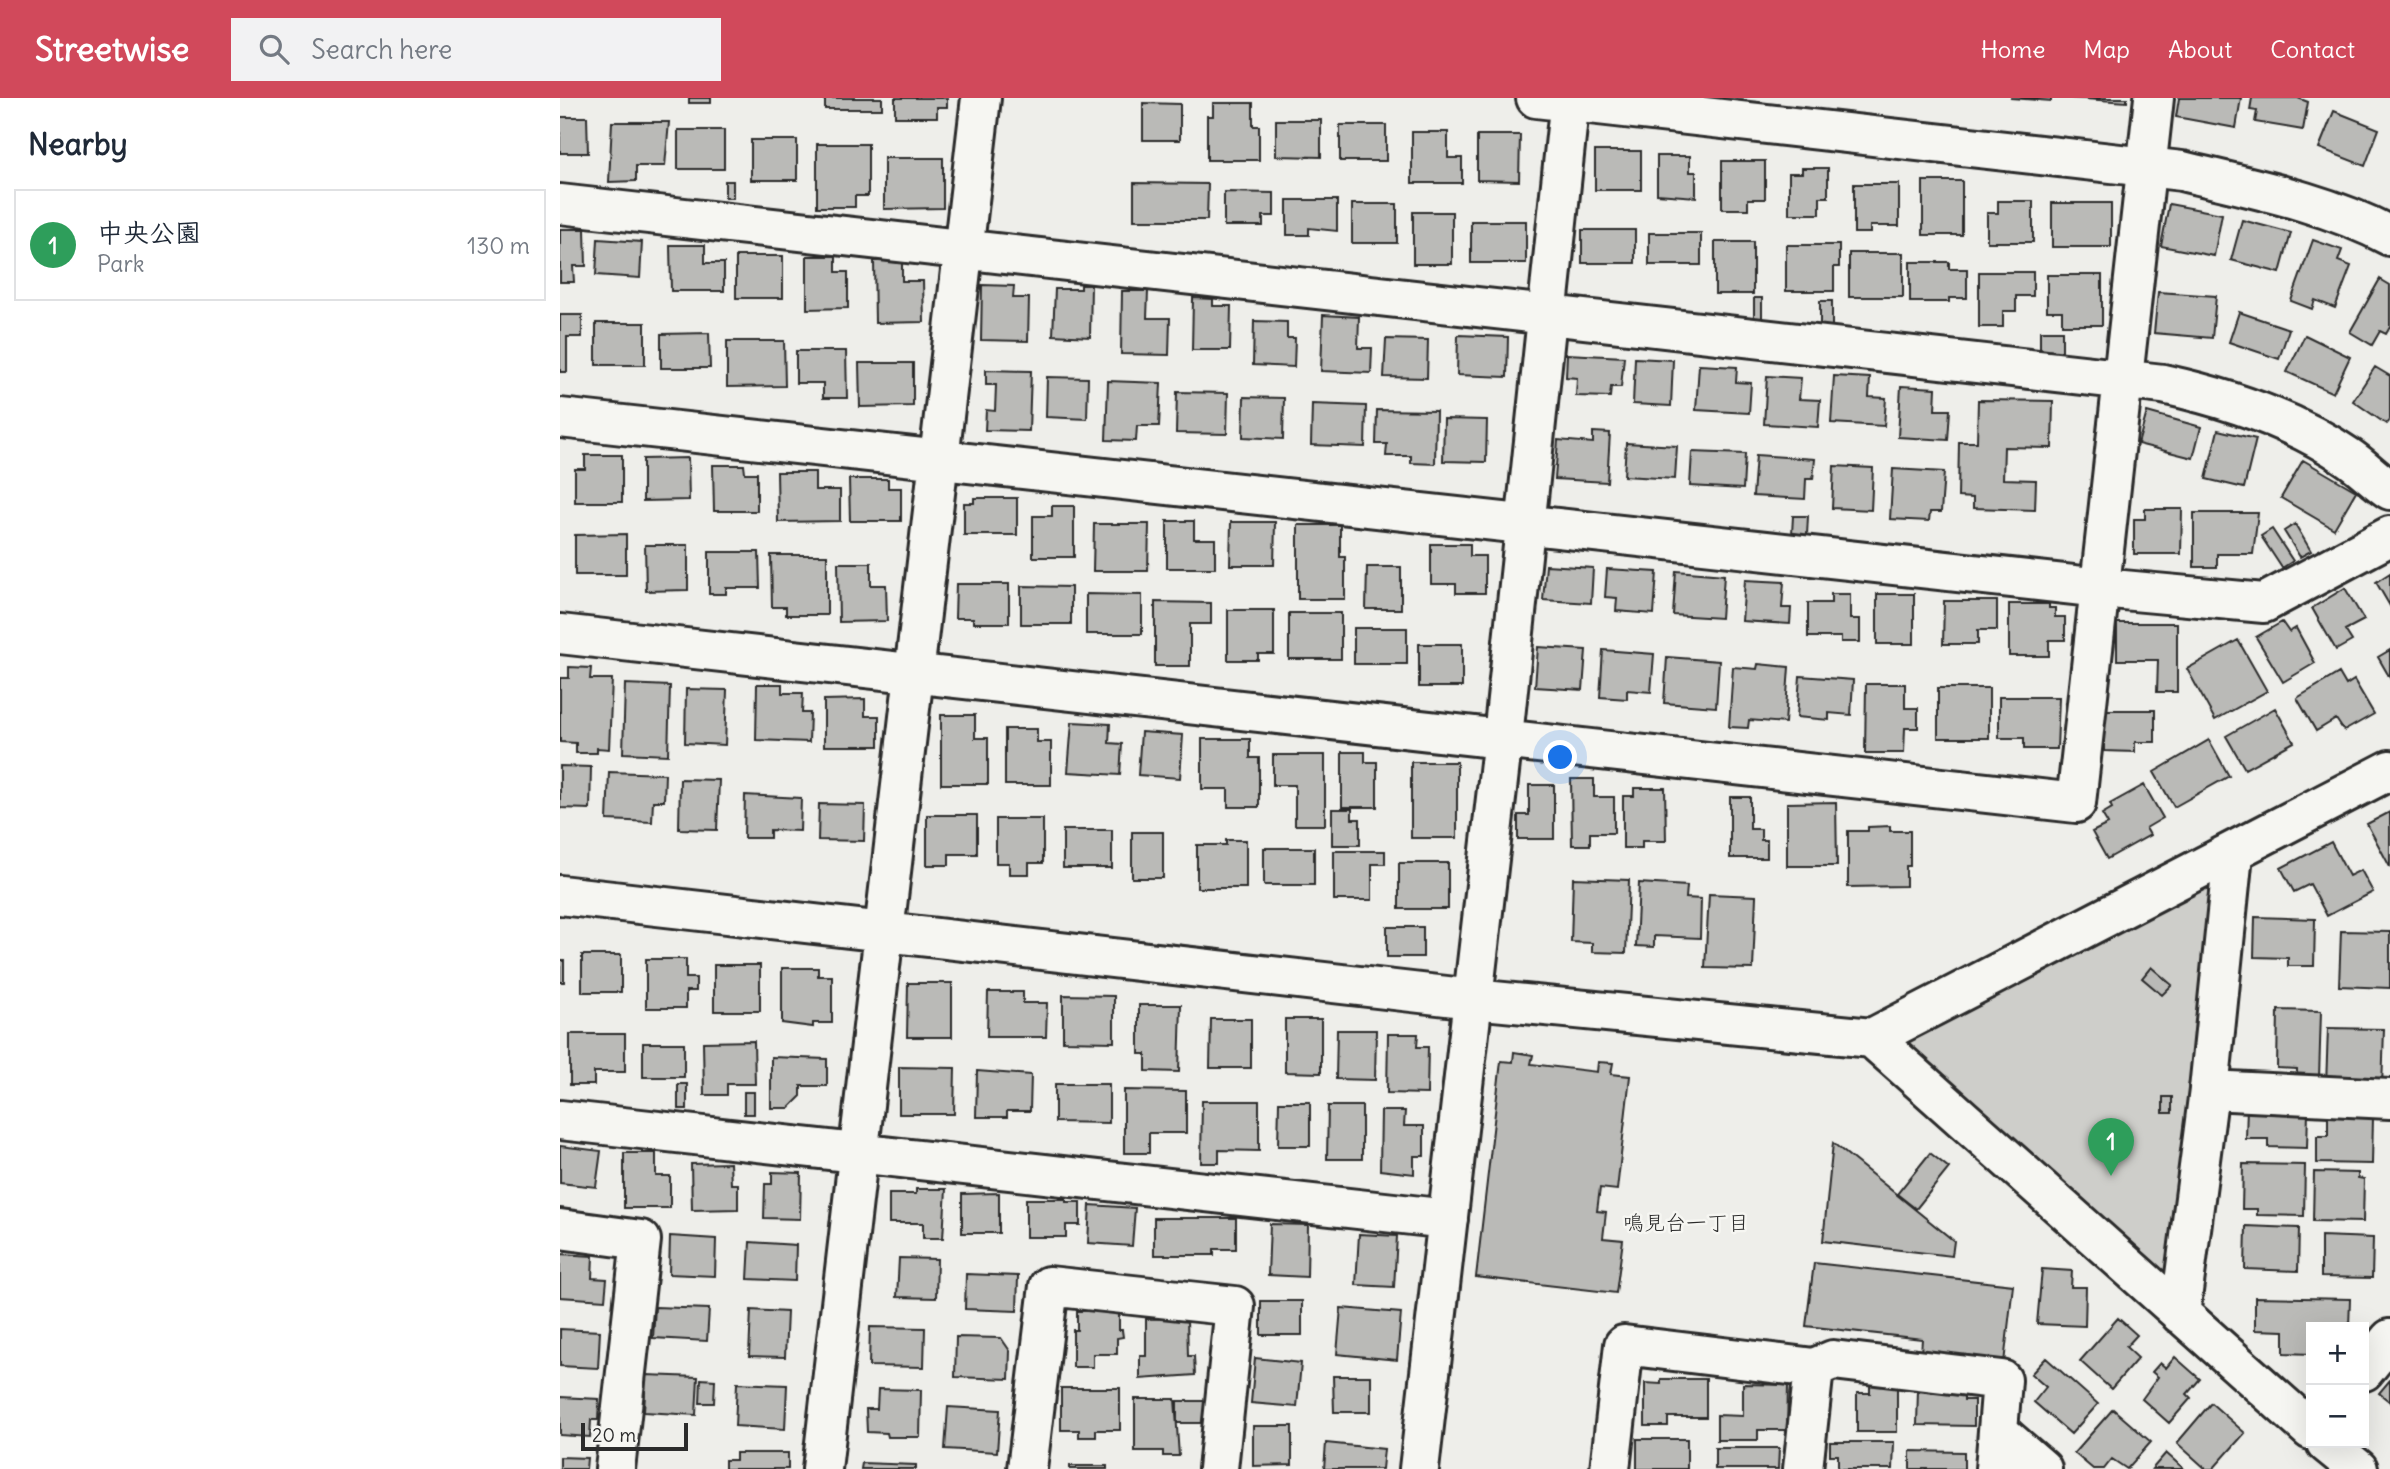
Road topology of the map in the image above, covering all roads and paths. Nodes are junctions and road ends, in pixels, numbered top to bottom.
1 (981, 98) edge
2 (2154, 98) edge
3 (1559, 99) edge
4 (2145, 166) junction
5 (560, 204) edge
6 (2390, 236) edge
7 (965, 250) junction
8 (1549, 316) junction
9 (2124, 381) junction
10 (560, 418) edge
11 (937, 460) junction
12 (2390, 490) edge
13 (1525, 524) junction
14 (2390, 536) edge
15 (2101, 588) junction
16 (560, 634) edge
17 (914, 673) junction
18 (1503, 737) junction
19 (2390, 770) edge
20 (2233, 854) junction
21 (560, 895) edge
22 (884, 932) junction
23 (1473, 999) junction
24 (1872, 1038) junction
25 (2209, 1090) junction
26 (2390, 1099) edge
27 (560, 1120) edge
28 (858, 1154) junction
29 (1448, 1219) junction
30 (560, 1229) edge
31 (2180, 1314) junction
32 (2390, 1339) edge
33 (2369, 1365) edge
34 (1814, 1368) junction
35 (2306, 1426) edge
36 (1998, 1431) junction
37 (2332, 1448) edge
38 (615, 1469) edge
39 (822, 1469) edge
40 (1027, 1469) edge
41 (1218, 1469) edge
42 (1419, 1469) edge
43 (1610, 1469) edge
44 (1803, 1469) edge
45 (1995, 1469) edge
46 (2042, 1469) edge
47 (2358, 1469) edge

1 - 7 street
2 - 4 street
3 - 4 street
3 - 8 street
4 - 6 street
4 - 9 street
5 - 7 street
7 - 8 street
7 - 11 street
8 - 9 street
8 - 13 street
9 - 12 street
9 - 15 street
10 - 11 street
11 - 13 street
11 - 17 street
13 - 15 street
13 - 18 street
14 - 15 street
15 - 18 street
16 - 17 street
17 - 18 street
17 - 22 street
18 - 23 street
19 - 20 street
20 - 24 street
20 - 25 street
21 - 22 street
22 - 23 street
22 - 28 street
23 - 24 street
23 - 29 street
24 - 31 street
25 - 26 street
25 - 31 street
27 - 28 street
28 - 29 street
28 - 39 street
29 - 42 street
30 - 38 street
31 - 35 street
32 - 33 street
34 - 36 street
34 - 43 street
34 - 44 street
36 - 45 street
36 - 46 street
37 - 47 street
40 - 41 street

